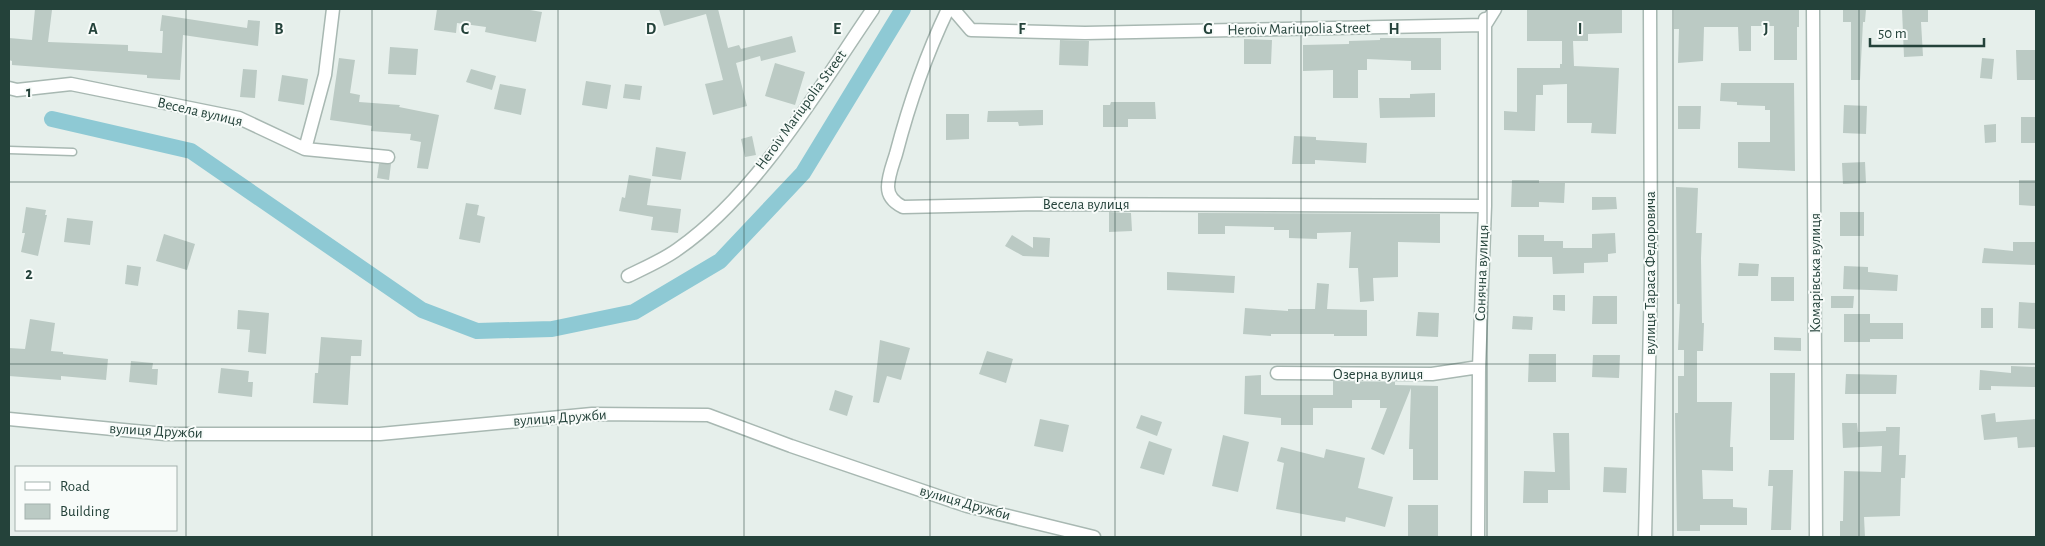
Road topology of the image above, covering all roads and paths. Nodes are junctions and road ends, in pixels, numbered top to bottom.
1 (333, 9) edge
2 (873, 9) edge
3 (948, 9) edge
4 (953, 9) edge
5 (1485, 9) edge
6 (1495, 9) edge
7 (1650, 9) edge
8 (1813, 9) edge
9 (1485, 25) junction
10 (9, 88) edge
11 (305, 149) junction
12 (9, 150) edge
13 (73, 152) dead end
14 (388, 157) dead end
15 (1485, 206) junction
16 (628, 276) dead end
17 (1479, 367) junction
18 (1277, 373) dead end
19 (9, 420) edge
20 (1094, 537) edge
21 (1478, 537) edge
22 (1645, 537) edge
23 (1816, 537) edge

1 - 11 street
2 - 16 street, Heroiv Mariupolia Street
3 - 15 street, Весела вулиця
4 - 9 street, Heroiv Mariupolia Street
5 - 9 street, Сонячна вулиця
6 - 9 street
7 - 22 street, вулиця Тараса Федоровича
8 - 23 street, Комарівська вулиця
9 - 15 street, Сонячна вулиця
10 - 11 street, Весела вулиця
11 - 14 street, Весела вулиця
12 - 13 lane
15 - 17 street, Сонячна вулиця
17 - 18 street, Озерна вулиця
17 - 21 street, Сонячна вулиця
19 - 20 street, вулиця Дружби

